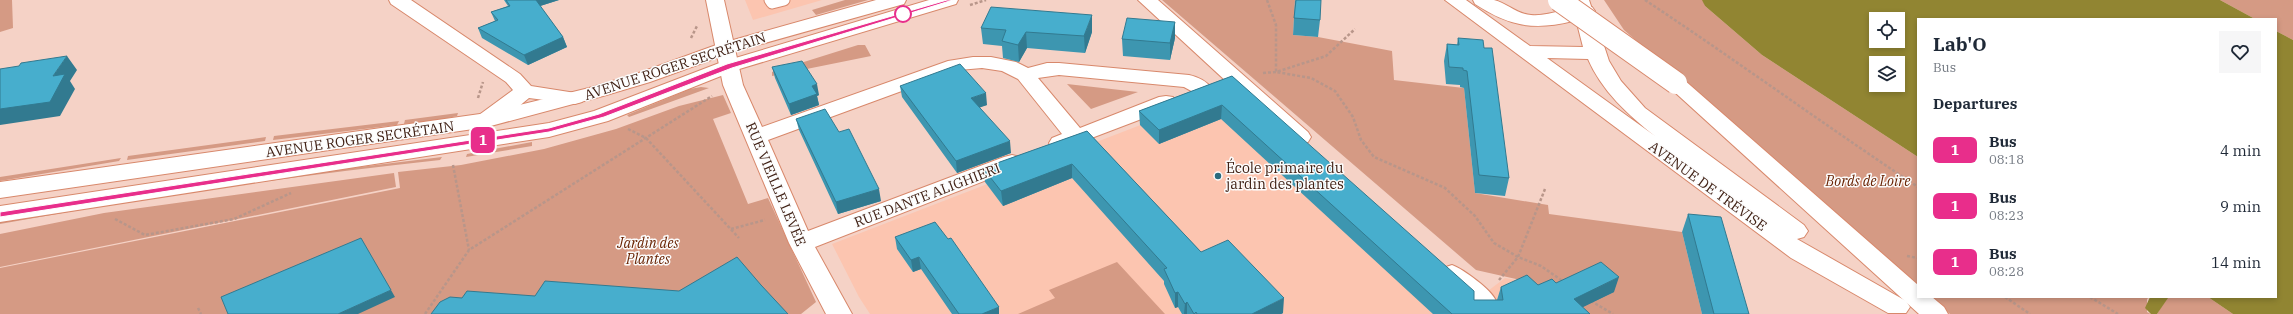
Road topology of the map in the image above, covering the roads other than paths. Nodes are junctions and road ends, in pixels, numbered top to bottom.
1 (398, 0) edge
2 (715, 0) edge
3 (770, 0) edge
4 (784, 0) edge
5 (897, 0) edge
6 (1147, 0) edge
7 (1454, 0) edge
8 (1482, 0) edge
9 (1559, 0) edge
10 (958, 3) edge
11 (1582, 6) edge
12 (1527, 52) junction
13 (1595, 53) junction
14 (728, 57) junction
15 (1025, 75) junction
16 (1233, 77) junction
17 (1202, 89) junction
18 (525, 91) junction
19 (575, 98) junction
20 (487, 120) junction
21 (756, 137) junction
22 (1076, 137) junction
23 (1314, 150) edge
24 (0, 190) edge
25 (0, 214) edge
26 (801, 243) junction
27 (1437, 260) edge
28 (1902, 311) edge
29 (839, 314) edge
30 (1485, 314) edge
31 (1935, 314) edge

1 - 18 street
2 - 14 street, RUE VIEILLE LEVÉE
3 - 4 lane
5 - 14 street, AVENUE ROGER SECRÉTAIN
6 - 16 street
7 - 12 street, AVENUE DE TRÉVISE
8 - 11 street
9 - 31 street, bridge
10 - 14 street, AVENUE ROGER SECRÉTAIN
11 - 13 street, AVENUE DE TRÉVISE
12 - 13 street
12 - 28 street, AVENUE DE TRÉVISE
13 - 28 street, AVENUE DE TRÉVISE
14 - 19 street, AVENUE ROGER SECRÉTAIN
14 - 21 street, RUE VIEILLE LEVÉE
14 - 25 street, AVENUE ROGER SECRÉTAIN
15 - 17 street
15 - 21 street
15 - 22 street
16 - 17 street, RUE DANTE ALIGHIERI
16 - 23 street
17 - 22 street, RUE DANTE ALIGHIERI
18 - 19 street
18 - 20 street
19 - 20 street, AVENUE ROGER SECRÉTAIN
20 - 24 street, AVENUE ROGER SECRÉTAIN
21 - 26 street, RUE VIEILLE LEVÉE
22 - 26 street, RUE DANTE ALIGHIERI
26 - 29 street, RUE VIEILLE LEVÉE
27 - 30 street

